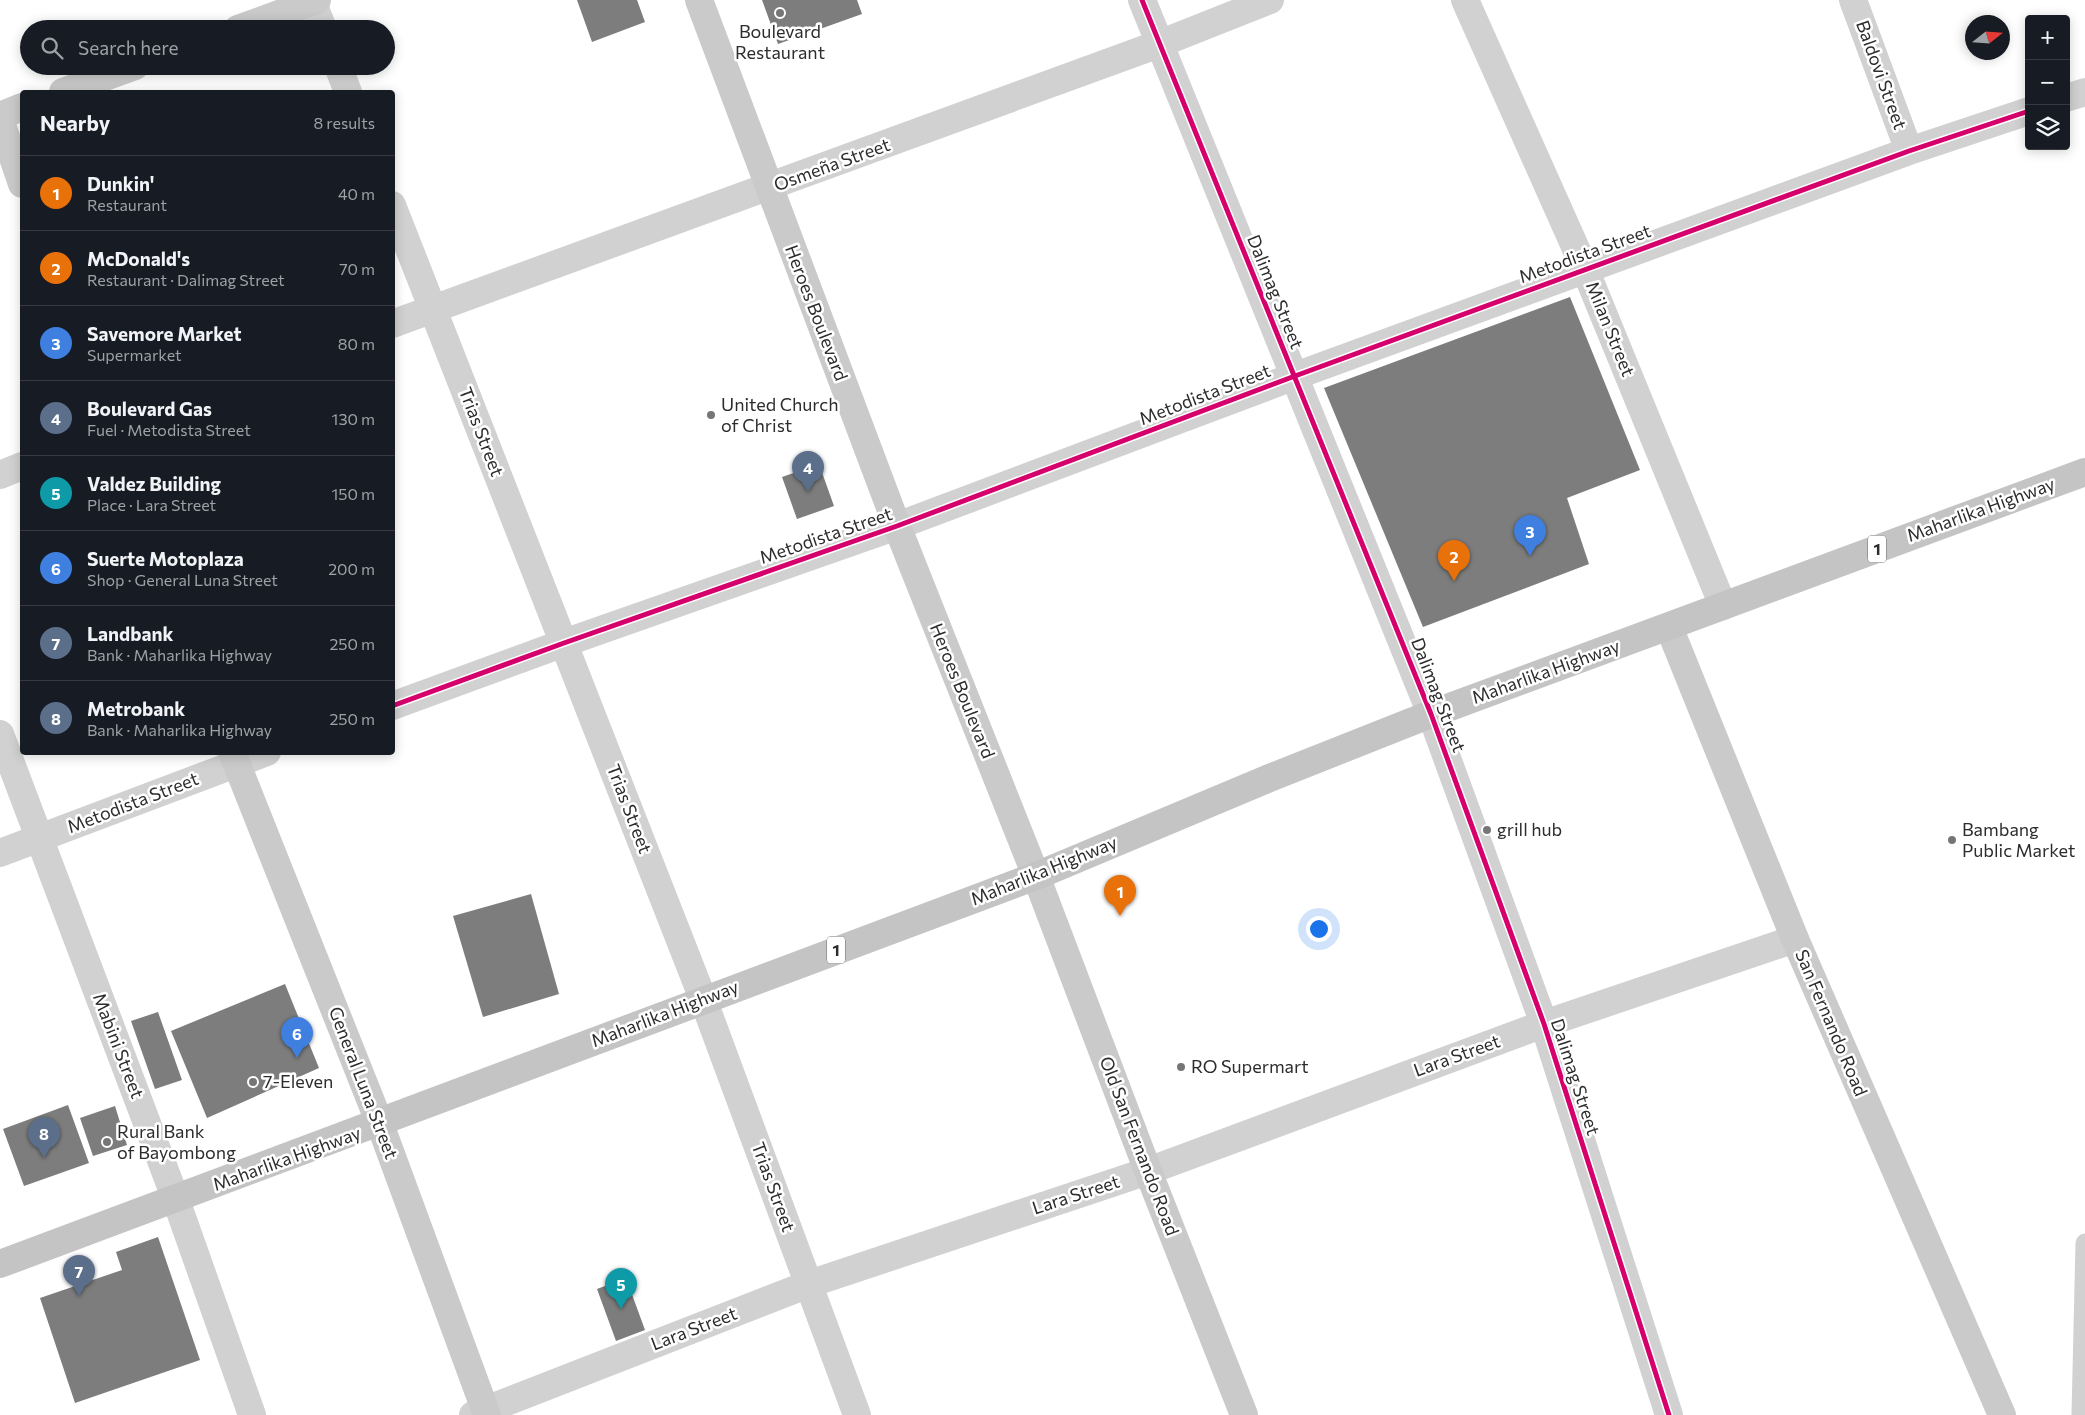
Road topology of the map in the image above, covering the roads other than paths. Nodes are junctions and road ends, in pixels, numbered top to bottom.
1 (699, 0) edge
2 (1142, 0) edge
3 (1270, 0) edge
4 (1465, 0) edge
5 (1853, 0) edge
6 (314, 1) edge
7 (262, 20) edge
8 (320, 20) edge
9 (1159, 44) junction
10 (110, 75) edge
11 (341, 75) edge
12 (69, 90) edge
13 (347, 90) edge
14 (2085, 92) edge
15 (2070, 97) edge
16 (20, 108) edge
17 (2025, 112) edge
18 (0, 117) edge
19 (1909, 151) junction
20 (20, 178) edge
21 (769, 188) junction
22 (395, 213) edge
23 (1585, 269) junction
24 (433, 308) junction
25 (395, 323) edge
26 (1295, 376) junction
27 (20, 467) edge
28 (2085, 472) edge
29 (0, 475) edge
30 (897, 526) junction
31 (1724, 606) junction
32 (1669, 627) junction
33 (564, 643) junction
34 (395, 705) edge
35 (1432, 714) junction
36 (0, 734) edge
37 (250, 755) edge
38 (234, 758) edge
39 (40, 838) junction
40 (0, 854) edge
41 (1036, 876) junction
42 (1795, 939) junction
43 (703, 999) junction
44 (1544, 1024) junction
45 (380, 1124) junction
46 (1148, 1171) junction
47 (176, 1200) junction
48 (2085, 1243) edge
49 (0, 1264) edge
50 (808, 1284) junction
51 (482, 1413) edge
52 (252, 1415) edge
53 (857, 1415) edge
54 (1244, 1415) edge
55 (1670, 1415) edge
56 (2002, 1415) edge
57 (2081, 1415) edge

1 - 21 main road, Heroes Boulevard
2 - 9 street, Dalimag Street
3 - 9 street, Osmeña Street
4 - 23 street, Milan Street
5 - 19 street, Baldovi Street
6 - 7 main road
6 - 8 street
9 - 21 street, Osmeña Street
9 - 26 street, Dalimag Street
10 - 12 main road
11 - 13 street
14 - 15 street
16 - 18 main road
17 - 19 street, Metodista Street
18 - 20 main road
19 - 23 street, Metodista Street
21 - 24 street, Osmeña Street
21 - 30 main road, Heroes Boulevard
22 - 24 street, Trias Street
23 - 26 street, Metodista Street
23 - 31 street, Milan Street
24 - 25 street, Osmeña Street
24 - 33 street, Trias Street
26 - 30 street, Metodista Street
26 - 35 street, Dalimag Street
27 - 29 street
28 - 31 main road, Maharlika Highway / 1
30 - 33 street, Metodista Street
30 - 41 main road, Heroes Boulevard
31 - 32 main road, Maharlika Highway / 1
32 - 35 main road, Maharlika Highway / 1
32 - 42 main road, San Fernando Road
33 - 34 street, Metodista Street
33 - 43 street, Trias Street
35 - 41 main road, Maharlika Highway / 1
35 - 44 street, Dalimag Street
36 - 39 street, Mabini Street
37 - 38 street, Metodista Street
38 - 39 street, Metodista Street
38 - 45 main road, General Luna Street
39 - 40 street, Metodista Street
39 - 47 street, Mabini Street
41 - 43 main road, Maharlika Highway / 1
41 - 46 main road, Old San Fernando Road
42 - 44 street, Lara Street
42 - 56 main road, San Fernando Road
43 - 45 main road, Maharlika Highway / 1
43 - 50 street, Trias Street
44 - 46 street, Lara Street
44 - 55 street, Dalimag Street
45 - 47 main road, Maharlika Highway / 1
45 - 51 main road, General Luna Street
46 - 50 street, Lara Street
46 - 54 main road, Old San Fernando Road
47 - 49 main road, Maharlika Highway / 1
47 - 52 street, Mabini Street
48 - 57 lane
50 - 51 street, Lara Street
50 - 53 street, Trias Street

